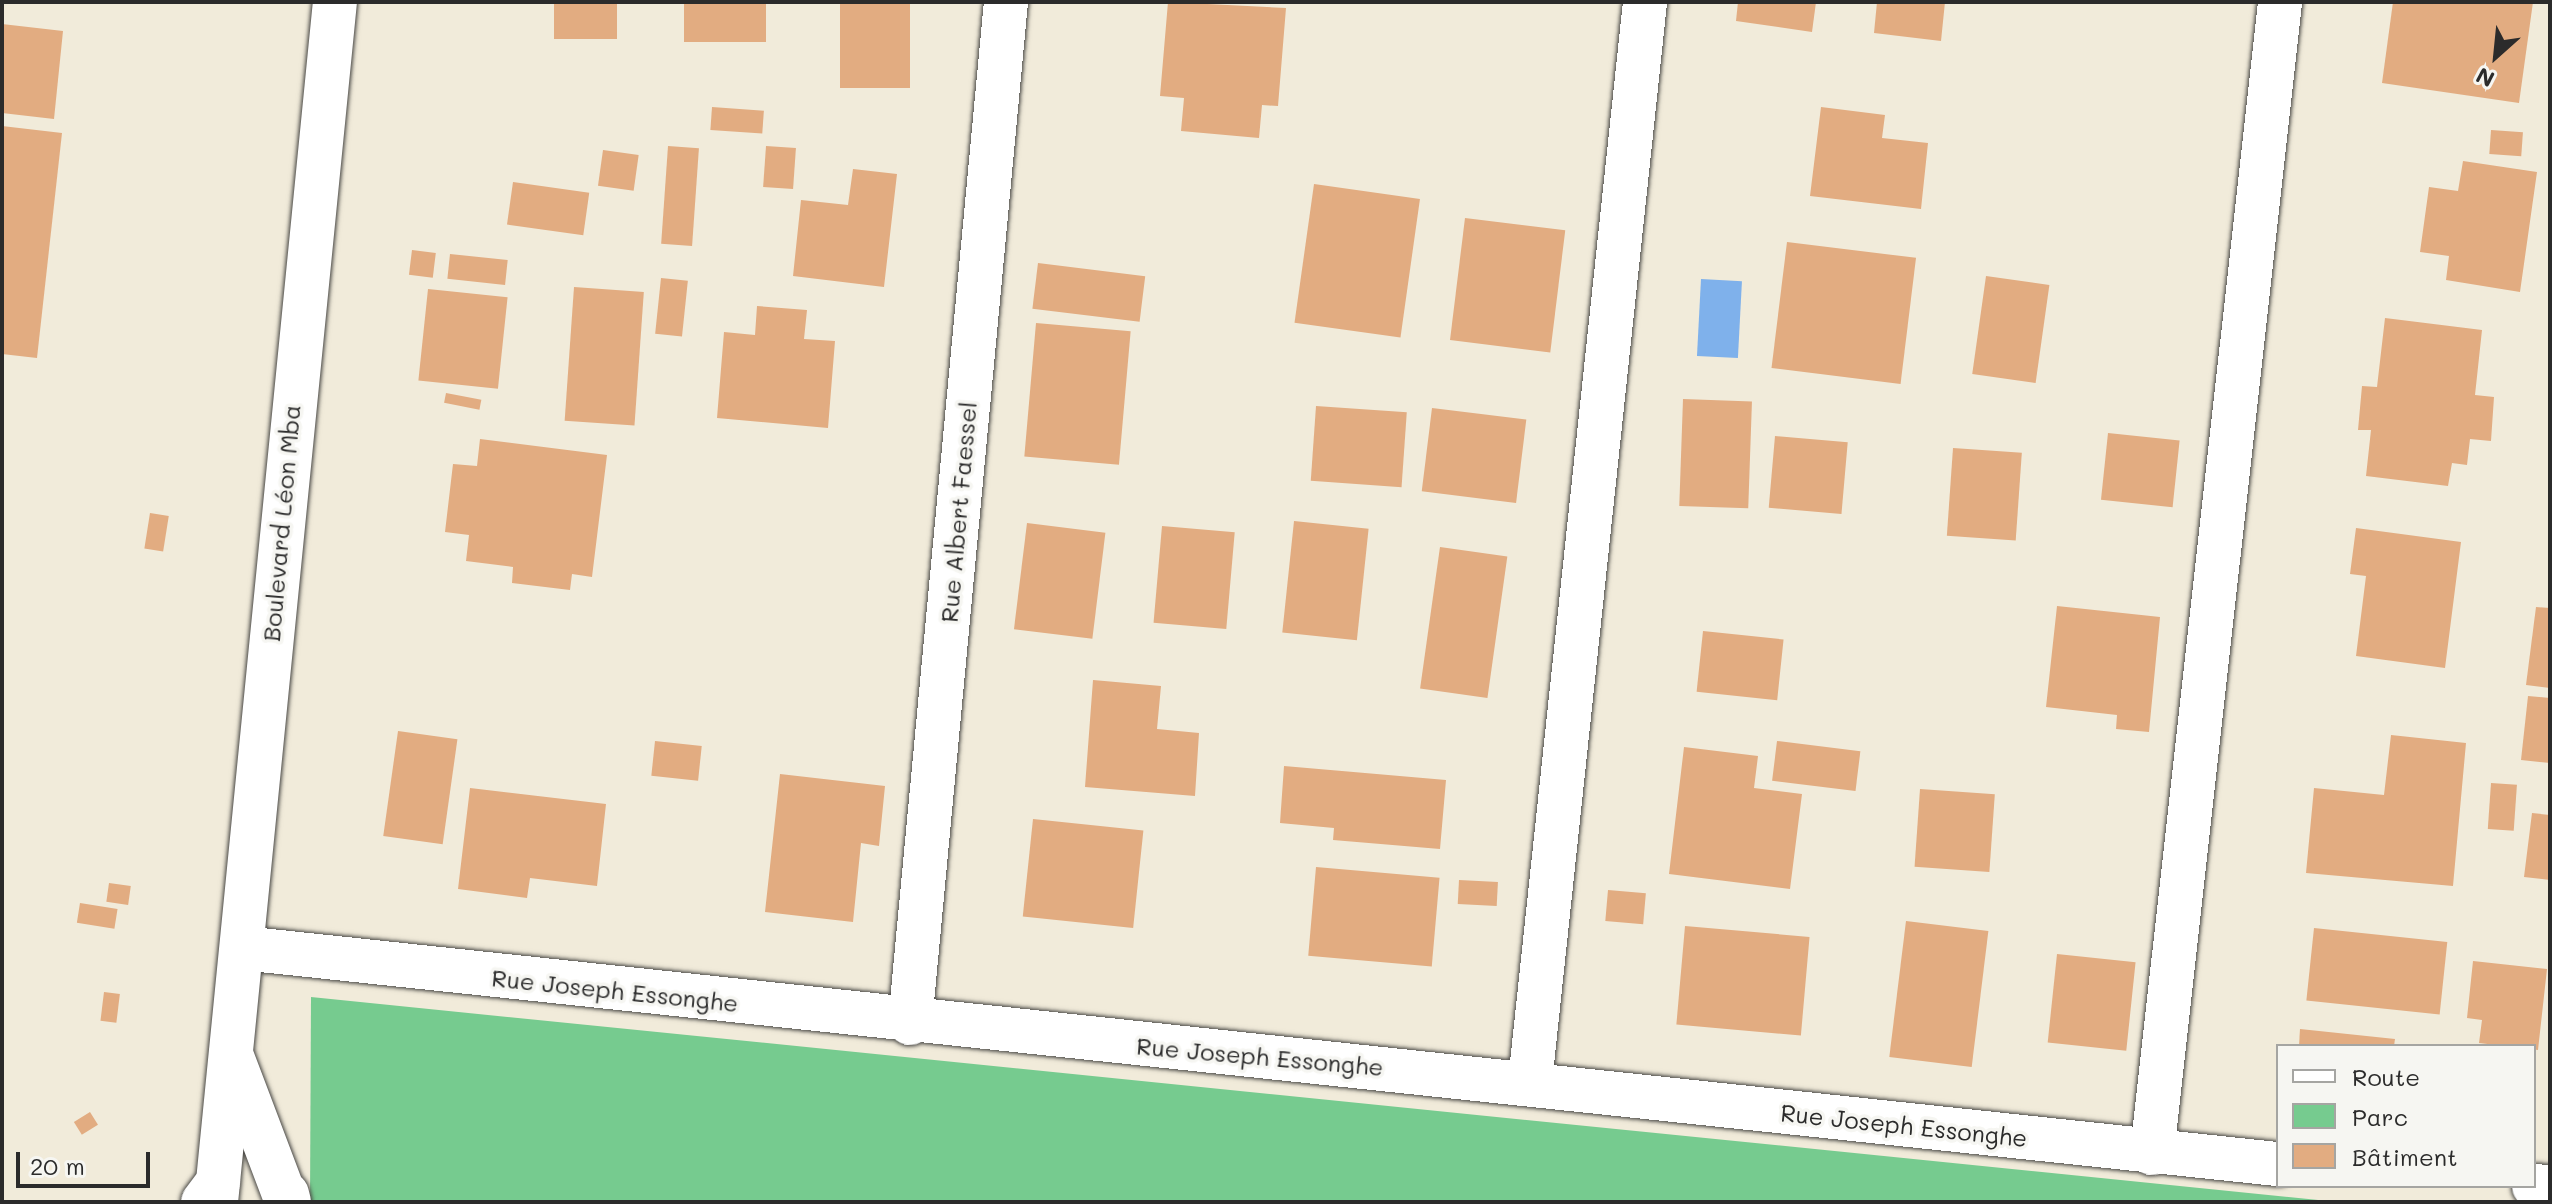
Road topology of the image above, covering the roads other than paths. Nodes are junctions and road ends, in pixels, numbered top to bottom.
1 (335, 2) edge
2 (1006, 2) edge
3 (1645, 2) edge
4 (2280, 2) edge
5 (242, 948) junction
6 (910, 1023) junction
7 (227, 1044) junction
8 (1530, 1082) junction
9 (2152, 1153) junction
10 (2276, 1164) edge
11 (212, 1195) edge
12 (288, 1199) edge

1 - 5 street, Boulevard Léon Mba
2 - 6 street, Rue Albert Faessel
3 - 8 street
4 - 9 street
5 - 6 street, Rue Joseph Essonghe
5 - 7 street, Boulevard Léon Mba
6 - 8 street, Rue Joseph Essonghe
7 - 11 street, Boulevard Léon Mba
7 - 12 street
8 - 9 street, Rue Joseph Essonghe
9 - 10 street, Rue Joseph Essonghe

